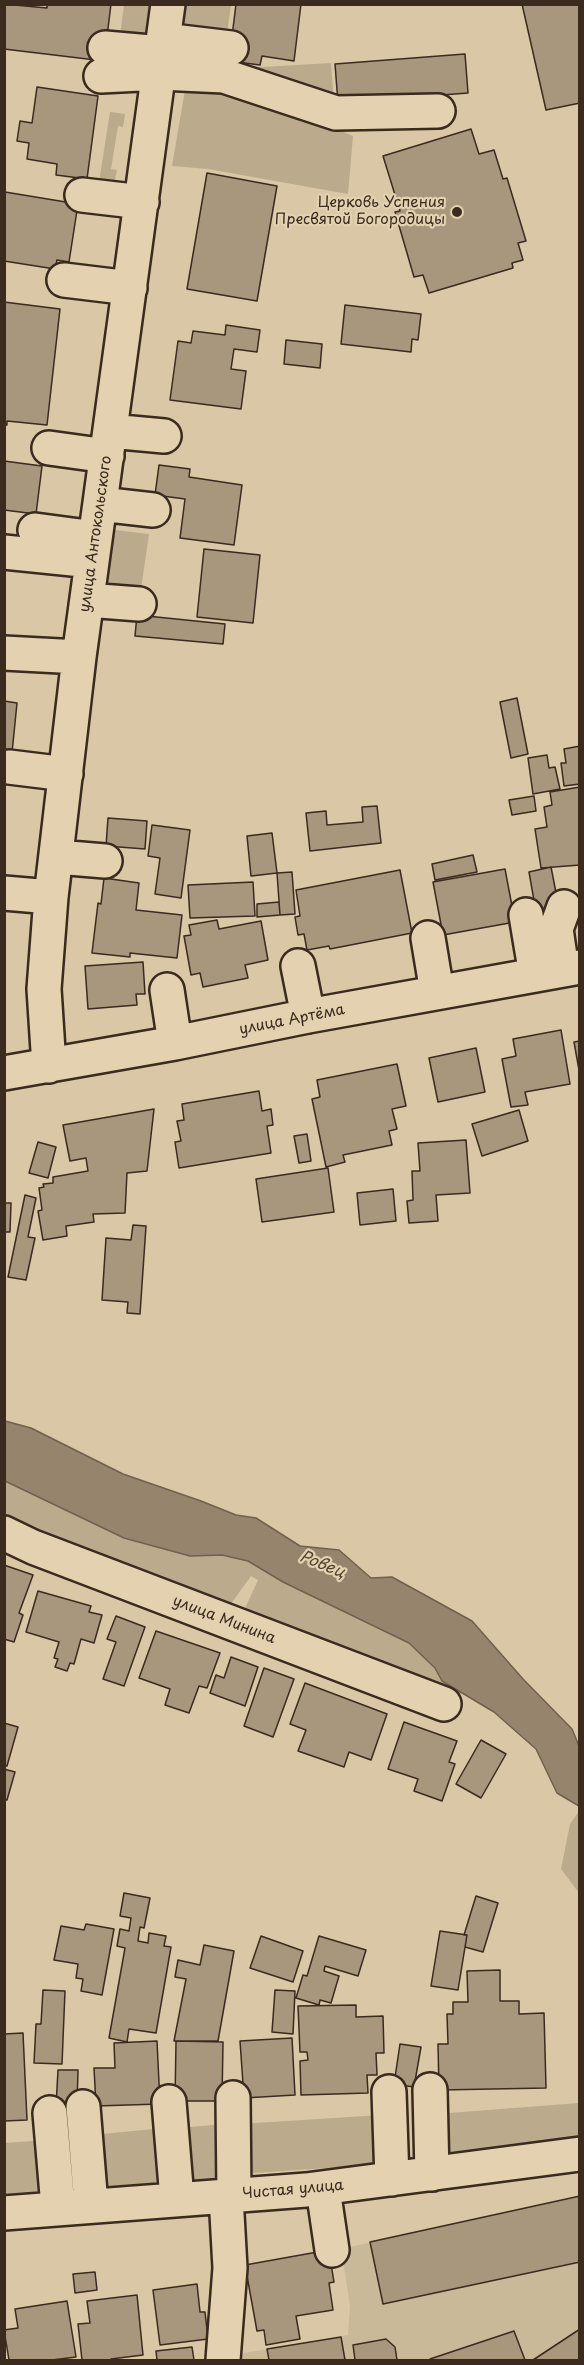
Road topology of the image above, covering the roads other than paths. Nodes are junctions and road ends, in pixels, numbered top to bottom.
1 (168, 4) edge
2 (231, 48) dead end
3 (162, 55) junction
4 (103, 62) dead end
5 (438, 111) dead end
6 (81, 195) dead end
7 (142, 202) junction
8 (64, 280) dead end
9 (130, 288) junction
10 (164, 436) dead end
11 (109, 443) junction
12 (49, 448) dead end
13 (100, 504) junction
14 (153, 510) dead end
15 (35, 530) dead end
16 (94, 550) junction
17 (4, 552) edge
18 (87, 600) junction
19 (139, 603) dead end
20 (4, 652) edge
21 (79, 657) junction
22 (9, 767) dead end
23 (66, 774) junction
24 (57, 857) junction
25 (105, 861) dead end
26 (4, 893) edge
27 (51, 897) junction
28 (564, 907) dead end
29 (526, 915) dead end
30 (428, 938) dead end
31 (288, 969) dead end
32 (559, 971) edge
33 (167, 990) dead end
34 (437, 992) junction
35 (298, 1018) junction
36 (175, 1043) junction
37 (49, 1066) junction
38 (4, 1073) edge
39 (4, 1533) edge
40 (444, 1704) dead end
41 (430, 2090) dead end
42 (389, 2092) dead end
43 (233, 2098) dead end
44 (169, 2102) dead end
45 (83, 2107) dead end
46 (51, 2113) dead end
47 (579, 2154) edge
48 (432, 2174) junction
49 (393, 2179) junction
50 (323, 2188) junction
51 (230, 2195) junction
52 (177, 2199) junction
53 (91, 2205) junction
54 (58, 2207) junction
55 (4, 2213) edge
56 (332, 2250) dead end
57 (223, 2361) edge

1 - 3 street, улица Антокольского
2 - 3 street
3 - 4 street
3 - 5 street
3 - 7 street, улица Антокольского
6 - 7 street
7 - 9 street, улица Антокольского
8 - 9 street
9 - 11 street, улица Антокольского
10 - 11 street
11 - 12 street
11 - 13 street, улица Антокольского
13 - 14 street
13 - 16 street, улица Антокольского
15 - 16 street
16 - 17 street
16 - 18 street, улица Антокольского
18 - 19 street
18 - 21 street, улица Антокольского
20 - 21 street
21 - 23 street, улица Антокольского
22 - 23 street
23 - 24 street, улица Антокольского
24 - 25 street
24 - 27 street, улица Антокольского
26 - 27 street
27 - 37 street, улица Антокольского
28 - 32 street
29 - 32 street
30 - 34 street
31 - 35 street
32 - 34 street, улица Артёма
33 - 36 street
34 - 35 street, улица Артёма
35 - 36 street, улица Артёма
36 - 37 street, улица Артёма
37 - 38 street, улица Артёма
39 - 40 street, улица Минина
41 - 48 street
42 - 49 street
43 - 51 street
44 - 52 street
45 - 53 street
46 - 54 street
47 - 48 street, Чистая улица
48 - 49 street, Чистая улица
49 - 50 street, Чистая улица
50 - 51 street, Чистая улица
50 - 56 street
51 - 52 street, Чистая улица
51 - 57 street
52 - 53 street, Чистая улица
53 - 54 street, Чистая улица
54 - 55 street, Чистая улица

